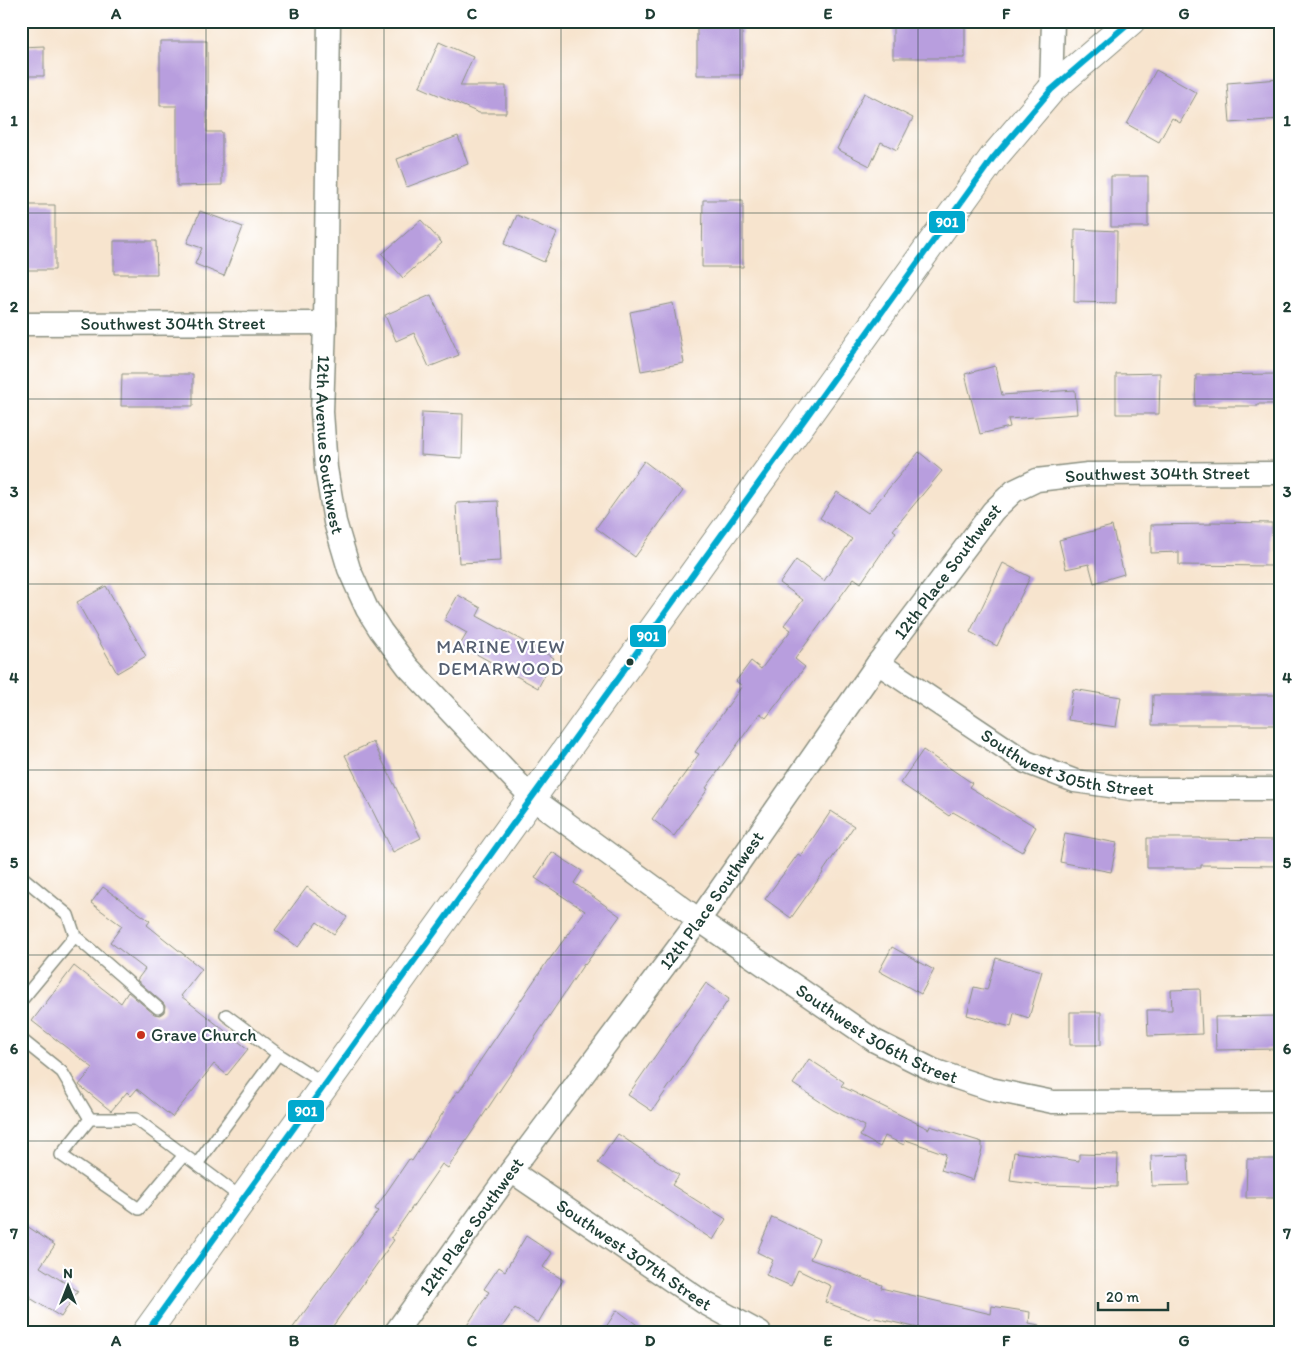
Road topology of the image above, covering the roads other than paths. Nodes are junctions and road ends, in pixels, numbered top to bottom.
1 (329, 21) edge
2 (1053, 21) edge
3 (1131, 21) edge
4 (1051, 90) junction
5 (325, 323) junction
6 (21, 324) edge
7 (1280, 473) edge
8 (1037, 480) joint
9 (878, 663) junction
10 (1280, 789) edge
11 (532, 798) junction
12 (21, 876) edge
13 (699, 920) junction
14 (75, 936) junction
15 (21, 1001) edge
16 (158, 1008) dead end
17 (226, 1015) dead end
18 (21, 1039) edge
19 (278, 1054) junction
20 (325, 1084) junction
21 (1280, 1101) edge
22 (90, 1119) junction
23 (184, 1155) junction
24 (196, 1164) junction
25 (511, 1171) junction
26 (242, 1199) junction
27 (146, 1333) edge
28 (395, 1333) edge
29 (760, 1333) edge

1 - 5 street, 12th Avenue Southwest
2 - 4 street
3 - 4 main road
4 - 11 main road
5 - 6 street, Southwest 304th Street
5 - 11 street, 12th Avenue Southwest
7 - 8 street, Southwest 304th Street
8 - 9 street, 12th Place Southwest
9 - 10 street, Southwest 305th Street
9 - 13 street, 12th Place Southwest
11 - 13 street, Southwest 306th Street
11 - 20 main road
12 - 14 lane
13 - 21 street, Southwest 306th Street
13 - 25 street, 12th Place Southwest
14 - 15 lane
14 - 16 lane
17 - 19 lane
18 - 22 lane
19 - 20 lane
19 - 24 lane
20 - 26 main road
22 - 23 lane
22 - 23 lane
23 - 24 lane
24 - 26 lane
25 - 28 street, 12th Place Southwest
25 - 29 street, Southwest 307th Street
26 - 27 main road

